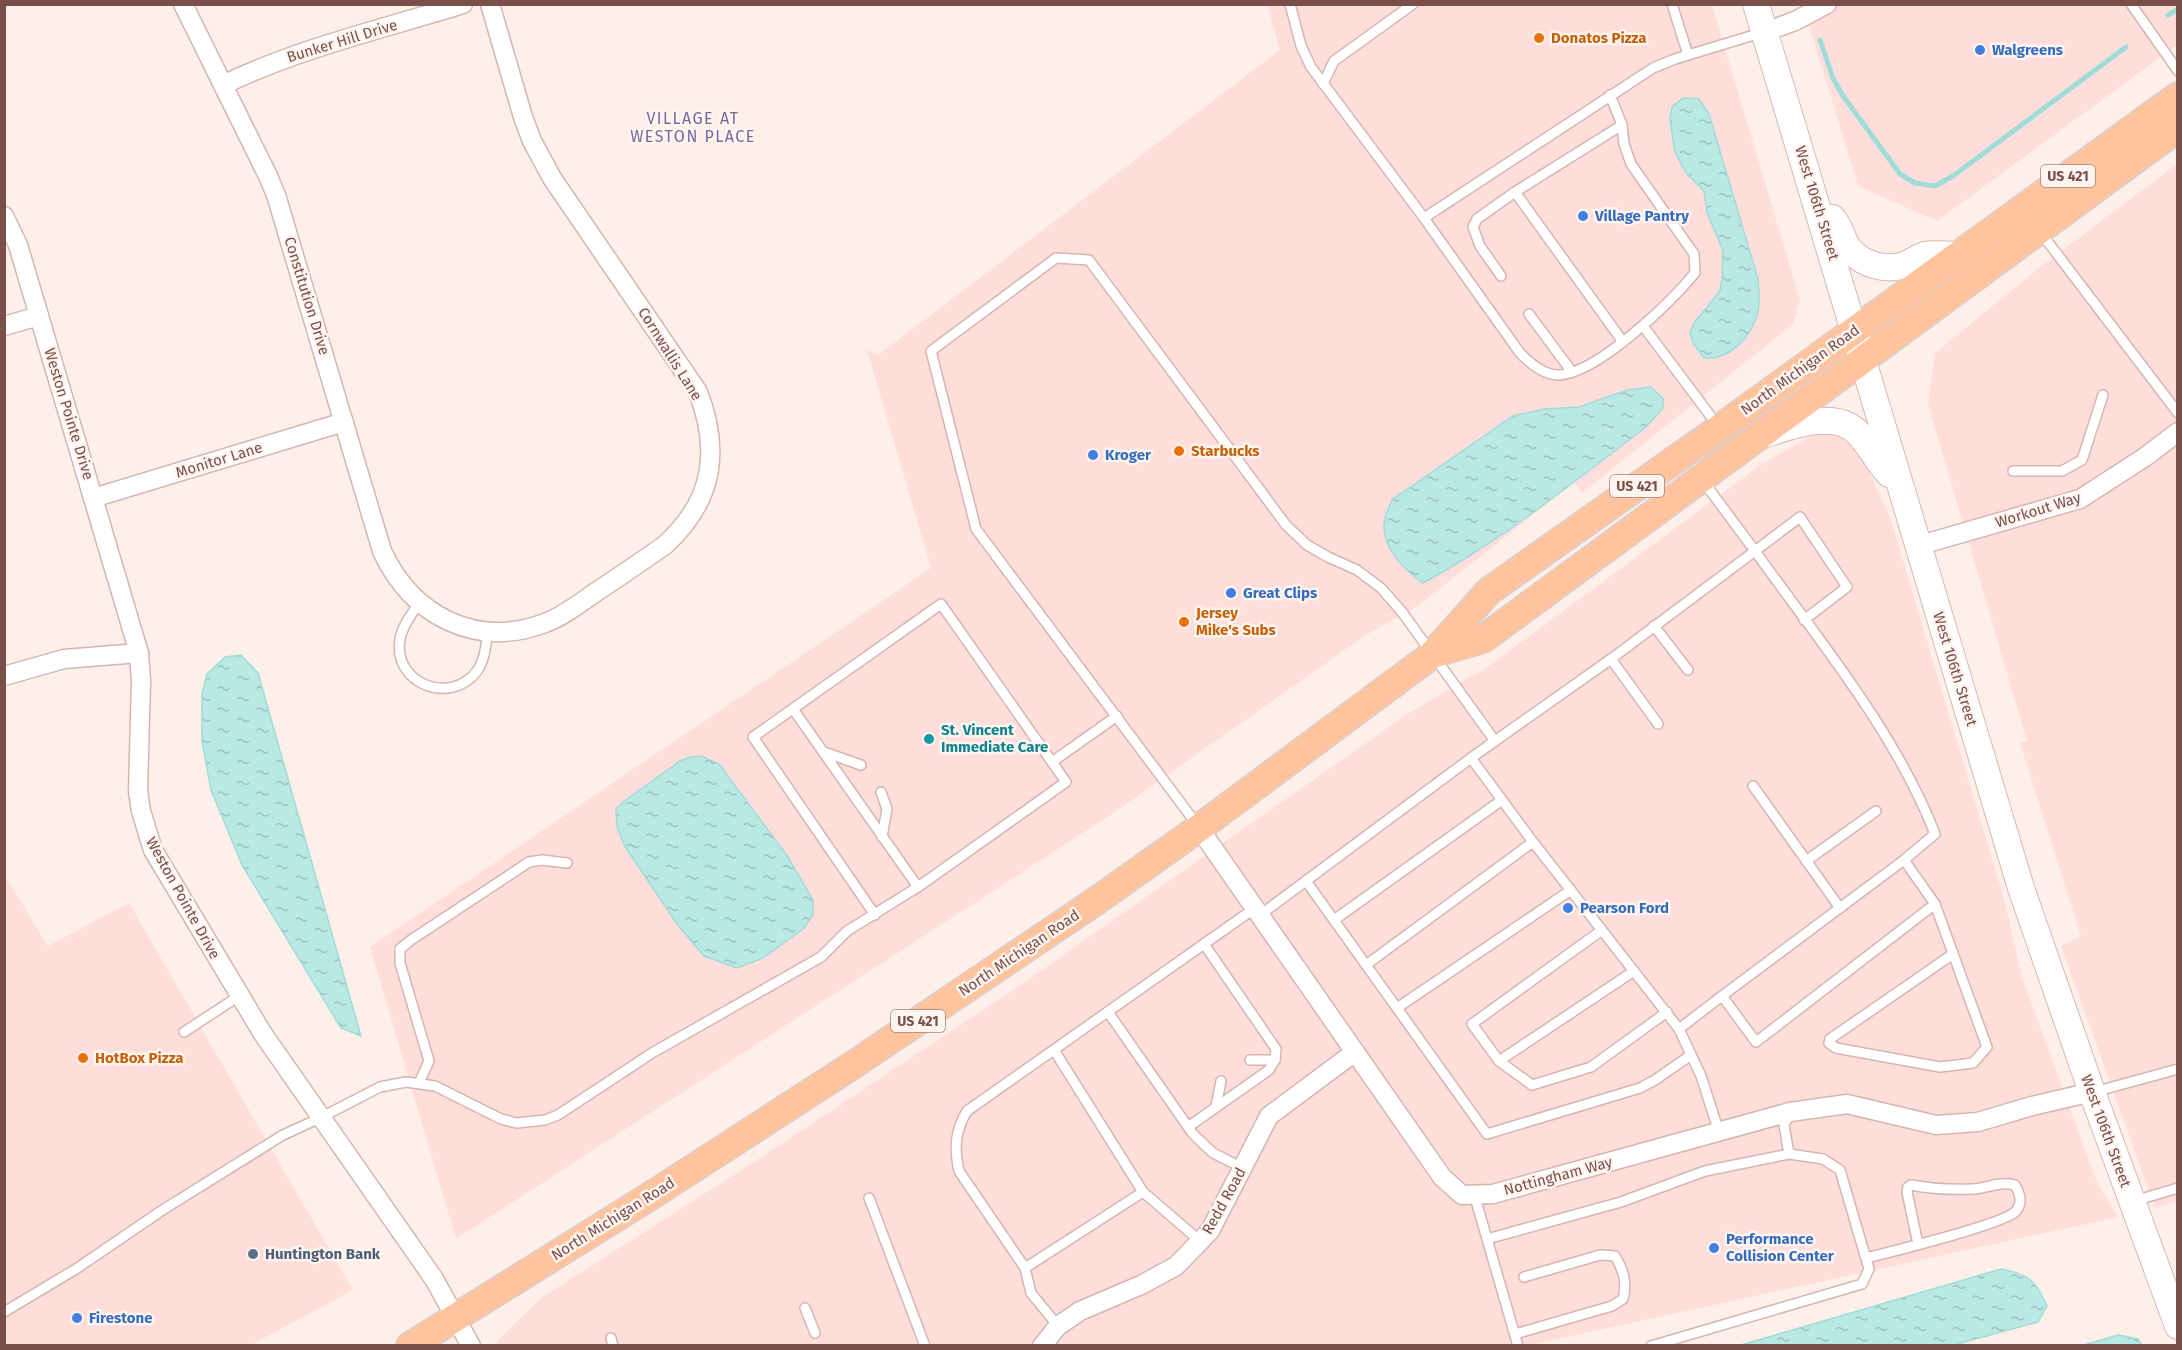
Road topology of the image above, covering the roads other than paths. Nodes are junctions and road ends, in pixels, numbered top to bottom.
1 (183, 4) edge
2 (463, 4) edge
3 (490, 4) edge
4 (1290, 4) edge
5 (1413, 4) edge
6 (1672, 4) edge
7 (1756, 4) edge
8 (1827, 4) edge
9 (2132, 4) edge
10 (1765, 32) junction
11 (1688, 55) junction
12 (2178, 71) edge
13 (1323, 84) junction
14 (223, 85) junction
15 (1610, 95) junction
16 (2178, 96) edge
17 (1622, 125) junction
18 (2178, 128) edge
19 (1515, 192) junction
20 (1816, 202) junction
21 (4, 216) edge
22 (1424, 218) junction
23 (2038, 231) junction
24 (1958, 255) junction
25 (1501, 276) dead end
26 (1529, 314) dead end
27 (39, 316) junction
28 (4, 326) edge
29 (1643, 326) junction
30 (1854, 330) junction
31 (1623, 342) junction
32 (1863, 360) junction
33 (1572, 372) junction
34 (2103, 395) dead end
35 (2178, 413) edge
36 (344, 422) junction
37 (1720, 428) junction
38 (2178, 432) edge
39 (1759, 435) junction
40 (2013, 471) dead end
41 (1701, 479) junction
42 (1899, 486) junction
43 (93, 498) junction
44 (1917, 546) junction
45 (1755, 551) junction
46 (415, 599) junction
47 (1804, 620) junction
48 (1654, 626) junction
49 (488, 631) junction
50 (139, 653) junction
51 (1432, 655) junction
52 (1611, 659) junction
53 (1688, 670) dead end
54 (4, 676) edge
55 (793, 709) junction
56 (1116, 716) junction
57 (1658, 724) dead end
58 (1495, 741) junction
59 (824, 752) junction
60 (1471, 758) junction
61 (1053, 762) junction
62 (861, 765) dead end
63 (1753, 786) dead end
64 (881, 792) dead end
65 (1502, 800) junction
66 (1876, 811) dead end
67 (1199, 828) junction
68 (882, 837) junction
69 (1533, 842) junction
70 (1904, 860) junction
71 (1806, 861) junction
72 (567, 863) dead end
73 (1306, 881) junction
74 (918, 887) junction
75 (1571, 890) junction
76 (1935, 904) junction
77 (1840, 908) junction
78 (1257, 912) junction
79 (875, 915) junction
80 (1334, 920) junction
81 (1602, 930) junction
82 (1204, 944) junction
83 (1953, 954) junction
84 (1366, 965) junction
85 (1635, 971) junction
86 (238, 996) junction
87 (1722, 996) junction
88 (1397, 1008) junction
89 (1108, 1012) junction
90 (1667, 1012) junction
91 (1679, 1029) junction
92 (184, 1032) dead end
93 (1054, 1050) junction
94 (1355, 1052) junction
95 (1691, 1055) junction
96 (1250, 1060) dead end
97 (1275, 1060) junction
98 (1499, 1061) junction
99 (2178, 1069) edge
100 (1221, 1081) dead end
101 (419, 1083) junction
102 (2092, 1092) junction
103 (1216, 1106) junction
104 (1790, 1112) junction
105 (320, 1119) junction
106 (1188, 1127) junction
107 (1719, 1132) junction
108 (1789, 1154) junction
109 (1243, 1168) junction
110 (2178, 1188) edge
111 (1143, 1192) junction
112 (1474, 1194) junction
113 (869, 1198) dead end
114 (2131, 1202) junction
115 (1486, 1239) junction
116 (1200, 1241) junction
117 (1918, 1244) junction
118 (1866, 1258) junction
119 (1025, 1268) junction
120 (1524, 1277) dead end
121 (805, 1308) dead end
122 (4, 1312) edge
123 (2176, 1316) edge
124 (455, 1317) junction
125 (1058, 1326) junction
126 (815, 1334) dead end
127 (1515, 1334) junction
128 (410, 1346) edge
129 (471, 1346) edge
130 (925, 1346) edge
131 (1042, 1346) edge
132 (1518, 1346) edge
133 (1651, 1346) edge

1 - 14 street, Constitution Drive
2 - 14 street, Bunker Hill Drive
3 - 49 street, Cornwallis Lane
4 - 13 lane
5 - 13 lane
6 - 11 lane
7 - 10 street, West 106th Street
8 - 10 street
9 - 12 lane
10 - 11 lane
10 - 20 street, West 106th Street
11 - 15 lane
13 - 22 lane
14 - 36 street, Constitution Drive
15 - 17 lane
15 - 22 lane
16 - 24 main road, North Michigan Road / US 421
17 - 19 lane
17 - 29 lane
18 - 23 main road, North Michigan Road / US 421
19 - 25 lane
19 - 31 lane
20 - 24 street
20 - 30 street, West 106th Street
21 - 27 street, Weston Pointe Drive
22 - 33 lane
23 - 32 main road, North Michigan Road / US 421
23 - 35 lane
24 - 30 main road, North Michigan Road / US 421
26 - 33 lane
27 - 28 street
27 - 43 street, Weston Pointe Drive
29 - 31 lane
29 - 37 lane
30 - 32 street, West 106th Street
30 - 37 main road, North Michigan Road / US 421
31 - 33 lane
32 - 39 main road, North Michigan Road / US 421
32 - 42 street, West 106th Street
34 - 40 lane
36 - 43 street, Monitor Lane
36 - 46 street, Constitution Drive
37 - 51 main road, North Michigan Road / US 421
38 - 44 street, Workout Way
39 - 41 main road, North Michigan Road / US 421
39 - 42 street
41 - 45 lane
41 - 51 main road, North Michigan Road / US 421
42 - 44 street, West 106th Street
43 - 50 street, Weston Pointe Drive
44 - 102 street, West 106th Street
45 - 47 lane
45 - 47 lane
45 - 48 lane
46 - 49 street, Cornwallis Lane
46 - 49 lane
47 - 70 lane
48 - 52 lane
48 - 53 lane
50 - 54 street
50 - 86 street, Weston Pointe Drive
51 - 56 lane
51 - 58 lane
51 - 67 main road, North Michigan Road / US 421
52 - 57 lane
52 - 58 lane
55 - 59 lane
55 - 61 lane
55 - 79 lane
56 - 61 lane
56 - 67 lane
58 - 60 lane
59 - 62 lane
59 - 68 lane
60 - 65 lane
60 - 73 lane
61 - 74 lane
63 - 71 lane
64 - 68 lane
65 - 69 lane
65 - 80 lane
66 - 71 lane
67 - 78 street, Nottingham Way
67 - 124 main road, North Michigan Road / US 421
68 - 74 lane
69 - 75 lane
69 - 84 lane
70 - 76 lane
70 - 77 lane
71 - 77 lane
72 - 101 lane
73 - 78 lane
73 - 80 lane
74 - 79 lane
75 - 81 lane
75 - 88 lane
76 - 83 lane
76 - 87 lane
77 - 87 lane
78 - 82 lane
78 - 94 street, Nottingham Way
79 - 101 lane
80 - 84 lane
81 - 85 lane
81 - 98 lane
82 - 89 lane
82 - 97 lane
83 - 83 lane
84 - 88 lane
85 - 90 lane
85 - 98 lane
86 - 92 lane
86 - 105 street, Weston Pointe Drive
87 - 91 lane
88 - 95 lane
89 - 93 lane
89 - 106 lane
90 - 91 lane
90 - 98 lane
91 - 95 lane
93 - 111 lane
93 - 119 lane
94 - 109 street, Redd Road
94 - 112 street, Nottingham Way
95 - 107 lane
96 - 97 lane
97 - 103 lane
99 - 102 lane
100 - 103 lane
101 - 105 lane
102 - 104 street, Nottingham Way
102 - 114 street, West 106th Street
103 - 106 lane
104 - 107 street, Nottingham Way
104 - 108 lane
105 - 122 lane
105 - 124 street, Weston Pointe Drive
106 - 109 lane
107 - 112 street, Nottingham Way
108 - 115 lane
108 - 118 lane
109 - 116 street, Redd Road
110 - 114 lane
111 - 116 lane
111 - 119 lane
112 - 115 lane
113 - 130 lane
114 - 123 street, West 106th Street
115 - 127 lane
116 - 125 street, Redd Road
117 - 117 lane
117 - 118 lane
118 - 133 lane
119 - 125 lane
120 - 127 lane
121 - 126 lane
124 - 128 main road, North Michigan Road / US 421
124 - 129 street, Weston Pointe Drive
125 - 131 street, Redd Road
127 - 132 lane

